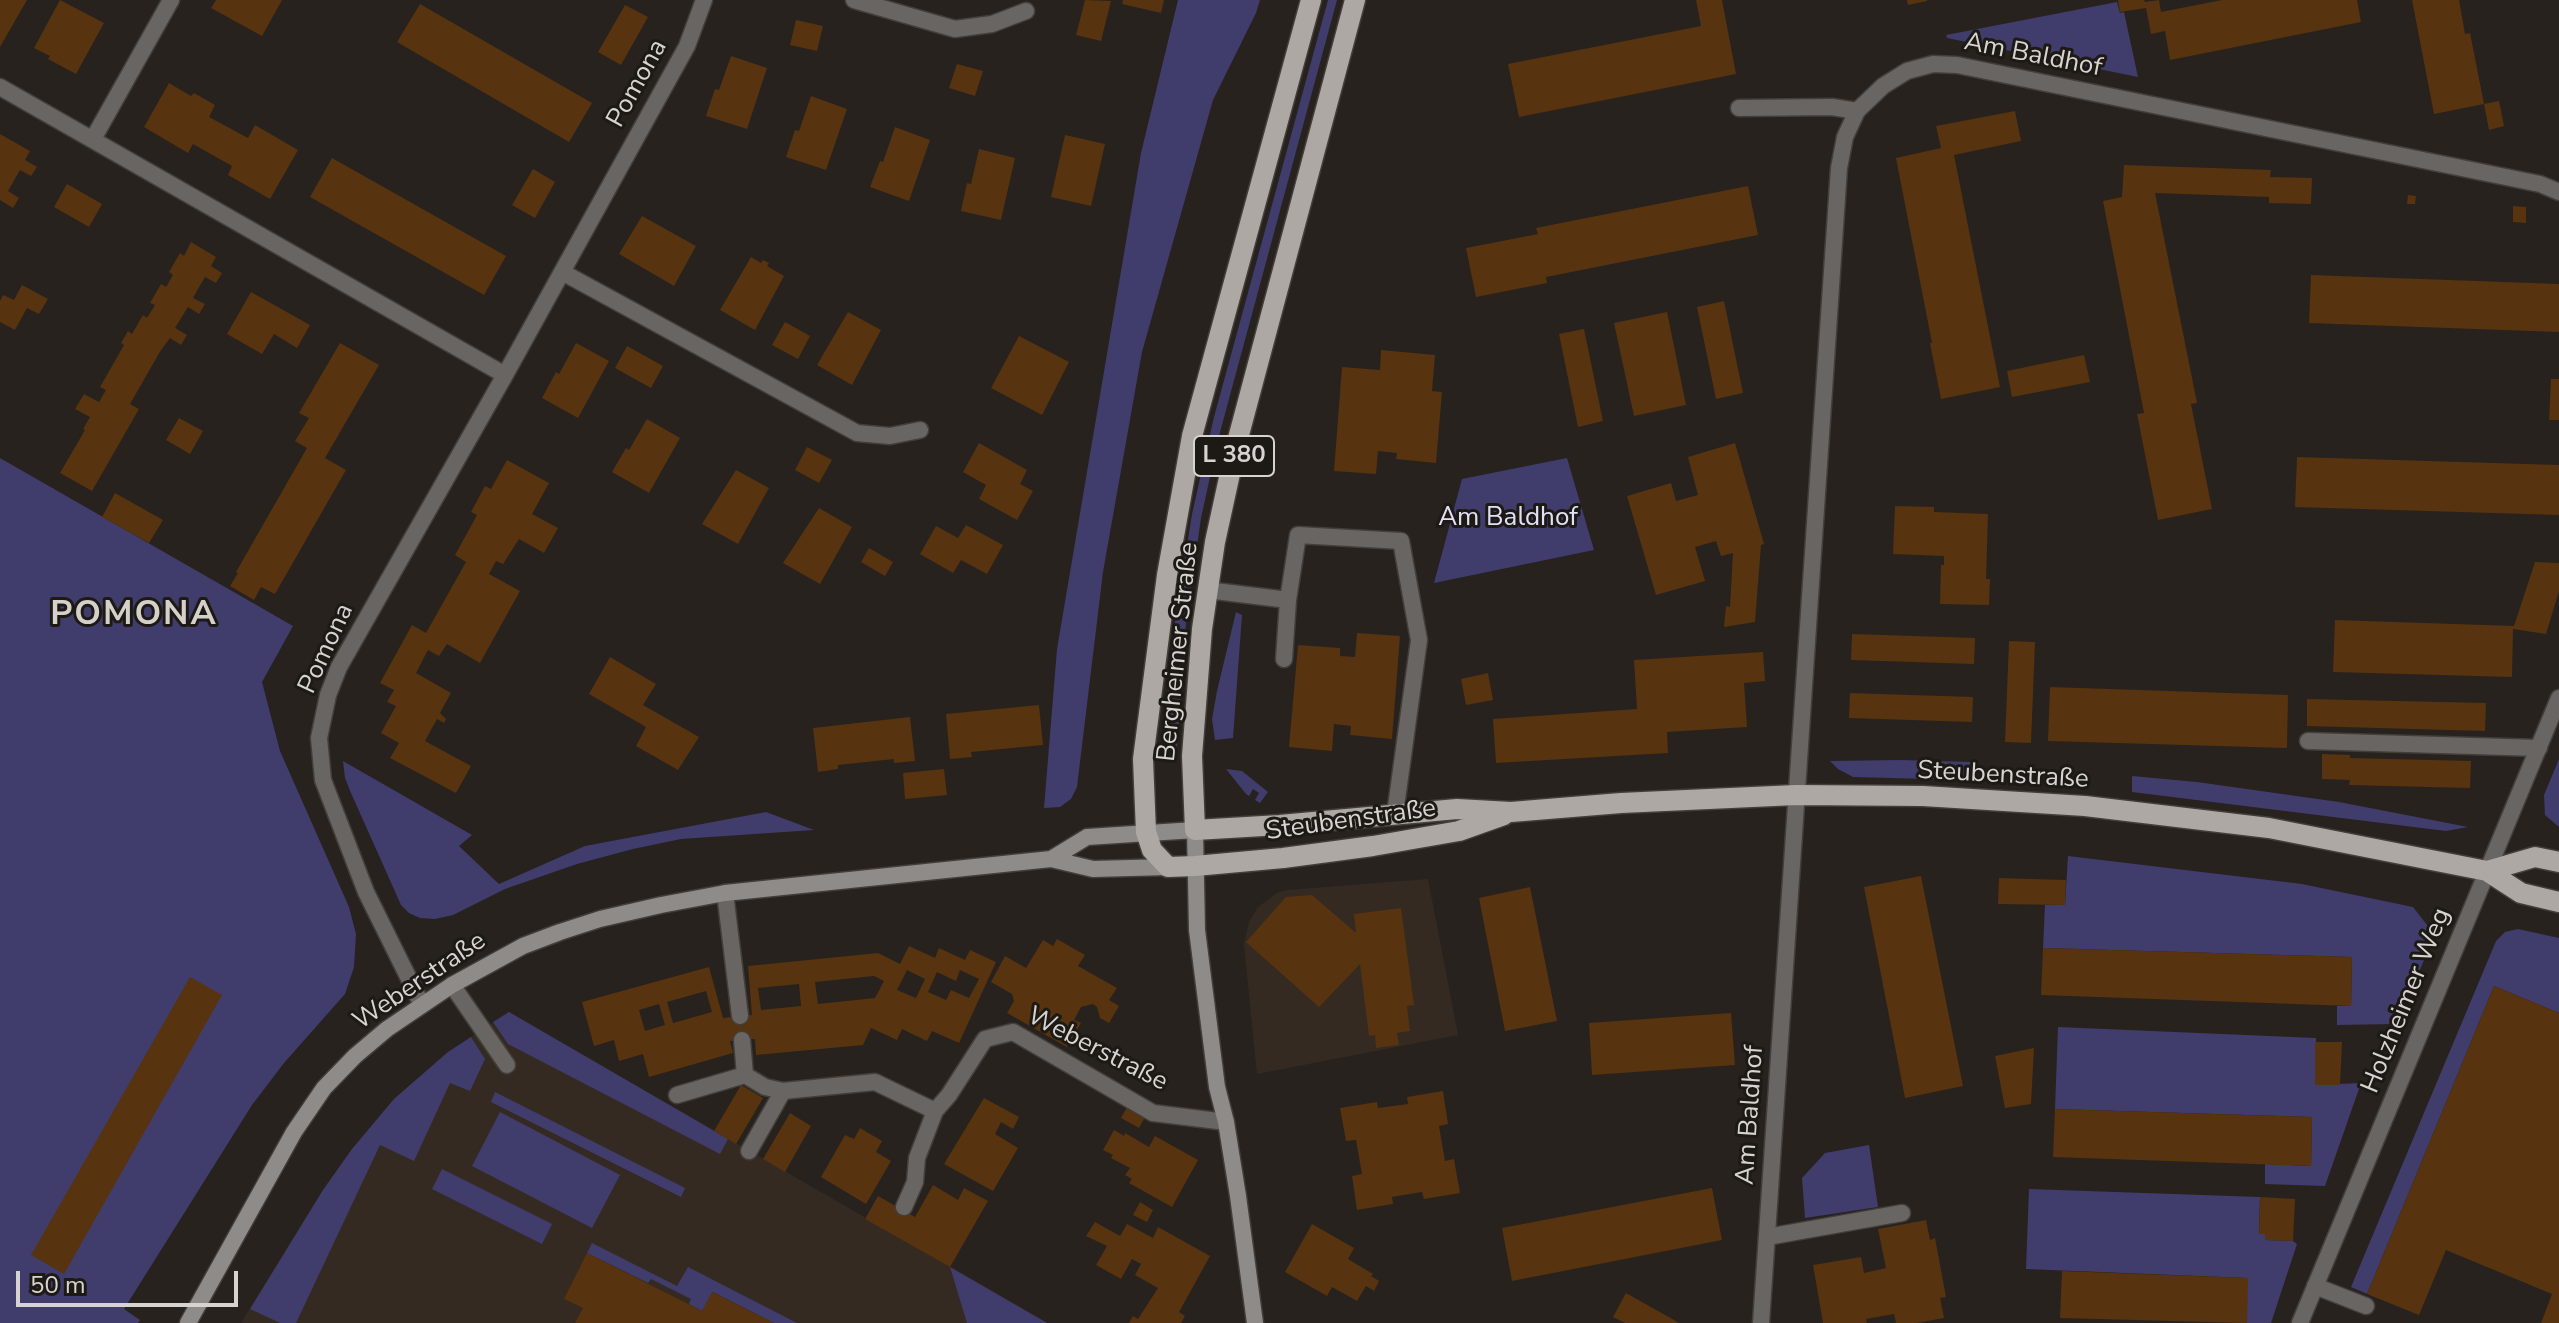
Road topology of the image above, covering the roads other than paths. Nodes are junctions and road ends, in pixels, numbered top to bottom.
1 (171, 0) edge
2 (704, 0) edge
3 (854, 0) edge
4 (1311, 0) edge
5 (1355, 0) edge
6 (1026, 11) dead end
7 (0, 87) edge
8 (1739, 108) dead end
9 (1857, 111) junction
10 (93, 139) junction
11 (2559, 192) edge
12 (562, 272) junction
13 (505, 375) junction
14 (920, 430) dead end
15 (1207, 590) junction
16 (1288, 600) junction
17 (1284, 659) dead end
18 (2559, 698) edge
19 (2308, 741) dead end
20 (2539, 748) junction
21 (1796, 795) junction
22 (1511, 812) junction
23 (1395, 814) junction
24 (1195, 830) junction
25 (1146, 832) junction
26 (1051, 859) junction
27 (2559, 862) edge
28 (1195, 866) junction
29 (1168, 867) junction
30 (2487, 871) junction
31 (725, 893) junction
32 (2559, 902) edge
33 (452, 985) junction
34 (422, 1005) junction
35 (740, 1016) dead end
36 (742, 1040) dead end
37 (507, 1065) dead end
38 (745, 1075) junction
39 (783, 1091) junction
40 (677, 1095) dead end
41 (935, 1111) junction
42 (1226, 1122) junction
43 (749, 1151) dead end
44 (904, 1207) dead end
45 (1902, 1213) dead end
46 (1767, 1237) junction
47 (2315, 1286) junction
48 (2366, 1306) dead end
49 (2301, 1322) edge
50 (188, 1323) edge
51 (1255, 1323) edge
52 (1761, 1323) edge

1 - 10 street
2 - 12 street, Pomona
3 - 6 street
4 - 25 main road, Bergheimer Straße / L 380
5 - 15 main road, Bergheimer Straße / L 380
7 - 10 street
8 - 9 street
9 - 11 street, Am Baldhof
9 - 21 street, Am Baldhof
10 - 13 street
12 - 13 street, Pomona
12 - 14 street
13 - 34 street, Pomona
15 - 16 street
15 - 24 main road, Bergheimer Straße / L 380
16 - 17 street
16 - 23 street
18 - 20 street, Holzheimer Weg
19 - 20 street
20 - 30 street, Holzheimer Weg
21 - 22 main road, Steubenstraße
21 - 30 main road, Steubenstraße
21 - 46 street, Am Baldhof
22 - 23 main road, Steubenstraße
22 - 28 main road, Steubenstraße
23 - 24 main road, Steubenstraße
24 - 25 main road, Weberstraße
24 - 28 main road, Bergheimer Straße / L 380
25 - 26 main road, Weberstraße
25 - 29 main road, Bergheimer Straße / L 380
26 - 29 main road, Weberstraße
26 - 31 main road, Weberstraße
27 - 30 main road
28 - 29 main road, Weberstraße
28 - 42 main road, Bergheimer Straße / L 380
30 - 32 main road
30 - 47 street, Holzheimer Weg
31 - 33 main road, Weberstraße
31 - 35 street
33 - 34 main road, Weberstraße
33 - 37 street
34 - 50 main road, Weberstraße
36 - 38 street
38 - 39 street
38 - 40 street
39 - 41 street
39 - 43 street
41 - 42 street, Weberstraße
41 - 44 street, Weberstraße
42 - 51 main road, Bergheimer Straße / L 380
45 - 46 street
46 - 52 street, Am Baldhof
47 - 48 street
47 - 49 street, Holzheimer Weg

